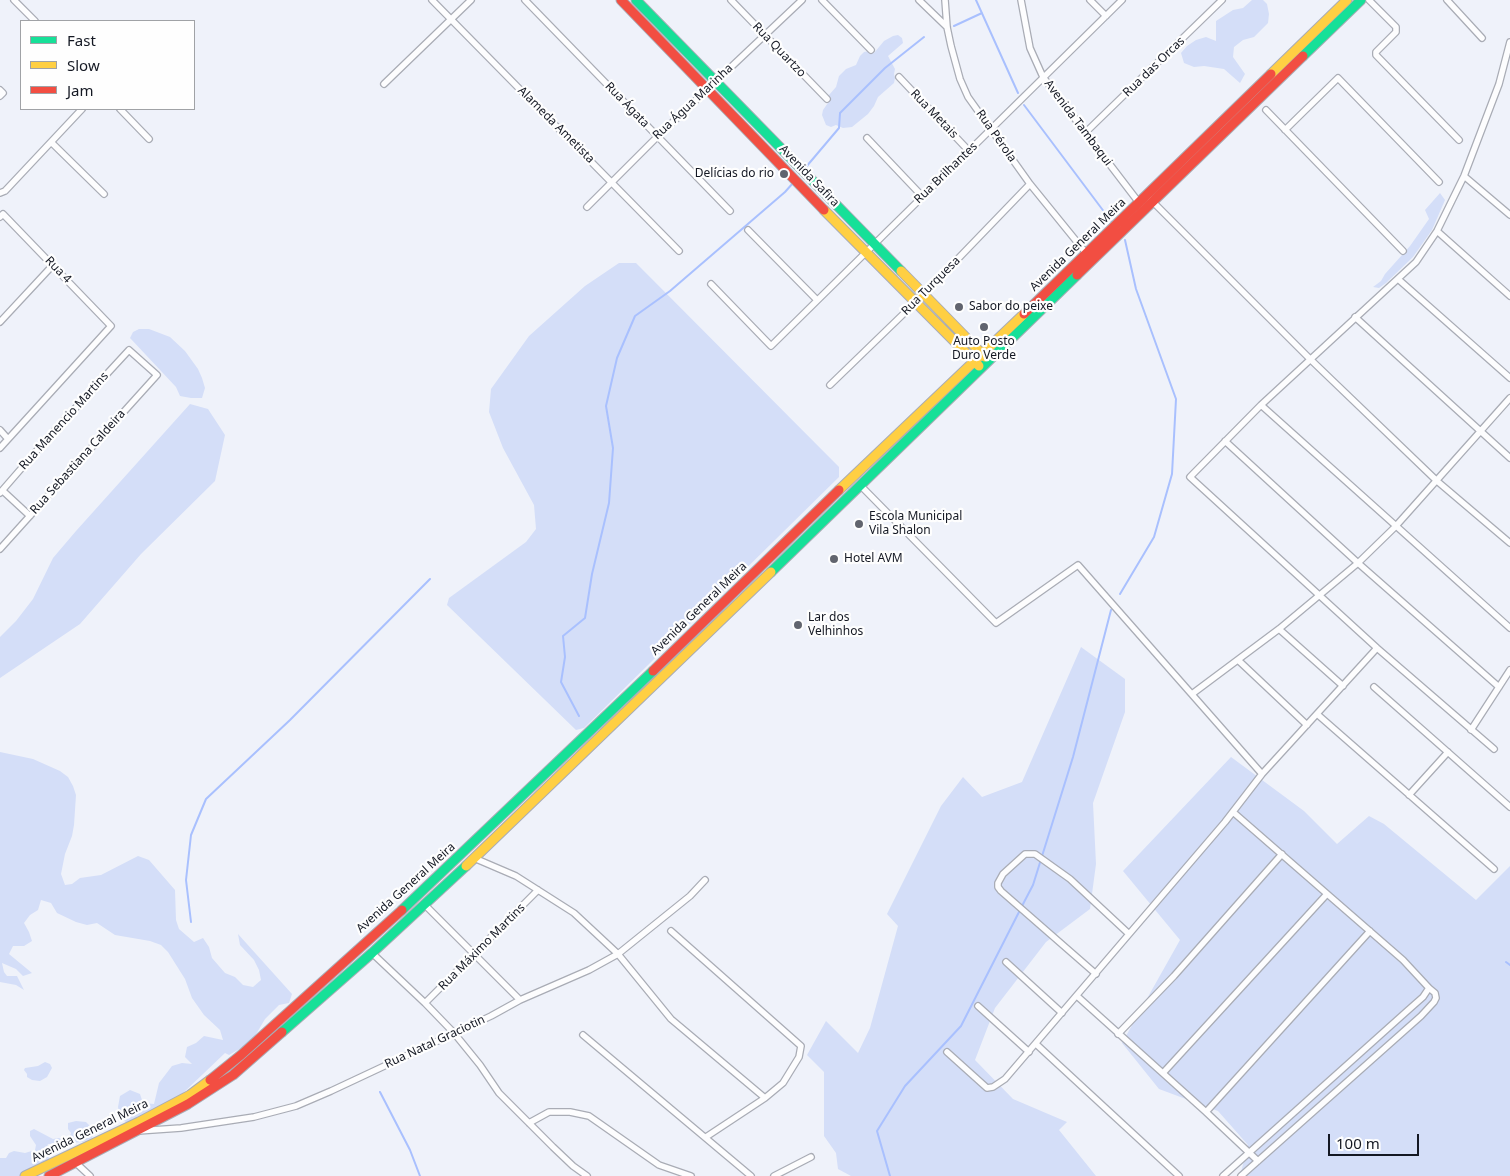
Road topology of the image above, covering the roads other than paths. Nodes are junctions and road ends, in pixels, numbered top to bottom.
1 (14, 0) edge
2 (432, 0) edge
3 (471, 0) edge
4 (525, 0) edge
5 (621, 0) edge
6 (636, 0) edge
7 (731, 0) edge
8 (802, 0) edge
9 (822, 0) edge
10 (919, 0) edge
11 (945, 0) edge
12 (1021, 0) edge
13 (1090, 0) edge
14 (1122, 0) edge
15 (1222, 0) edge
16 (1347, 0) edge
17 (1361, 0) edge
18 (1369, 0) edge
19 (1447, 0) edge
20 (1106, 16) junction
21 (451, 19) junction
22 (34, 20) edge
23 (947, 26) junction
24 (765, 36) junction
25 (1482, 38) dead end
26 (1510, 42) edge
27 (871, 50) dead end
28 (1043, 76) junction
29 (899, 77) dead end
30 (714, 82) junction
31 (384, 84) dead end
32 (707, 88) junction
33 (827, 99) dead end
34 (1262, 105) junction
35 (81, 110) edge
36 (121, 110) edge
37 (991, 130) junction
38 (1285, 130) junction
39 (1085, 133) junction
40 (658, 136) junction
41 (867, 138) dead end
42 (149, 140) dead end
43 (1459, 140) dead end
44 (51, 142) junction
45 (970, 151) junction
46 (1464, 176) junction
47 (612, 181) junction
48 (1439, 182) dead end
49 (1030, 184) junction
50 (1, 193) edge
51 (104, 194) dead end
52 (922, 196) junction
53 (1150, 199) junction
54 (1142, 206) junction
55 (588, 207) dead end
56 (730, 211) dead end
57 (1510, 215) edge
58 (2, 216) edge
59 (748, 230) dead end
60 (1437, 231) junction
61 (874, 244) junction
62 (679, 251) dead end
63 (1402, 251) dead end
64 (865, 252) junction
65 (1086, 254) junction
66 (53, 265) junction
67 (1398, 279) junction
68 (711, 284) dead end
69 (924, 294) junction
70 (1510, 296) edge
71 (817, 300) junction
72 (915, 303) junction
73 (1355, 317) junction
74 (0, 322) edge
75 (986, 358) junction
76 (1310, 359) junction
77 (978, 365) junction
78 (157, 376) joint
79 (1510, 378) edge
80 (830, 385) dead end
81 (1510, 398) edge
82 (1261, 405) junction
83 (0, 430) edge
84 (1480, 431) junction
85 (8, 439) junction
86 (1225, 441) junction
87 (0, 448) edge
88 (1510, 458) edge
89 (852, 477) junction
90 (1437, 480) junction
91 (860, 485) junction
92 (1, 492) edge
93 (30, 516) junction
94 (1395, 526) junction
95 (1510, 543) edge
96 (0, 549) edge
97 (1358, 563) junction
98 (1320, 595) junction
99 (1510, 628) edge
100 (1279, 629) junction
101 (1377, 648) junction
102 (1238, 660) junction
103 (1510, 670) edge
104 (1343, 686) junction
105 (1374, 686) dead end
106 (1499, 687) junction
107 (1192, 694) junction
108 (1317, 714) junction
109 (1307, 724) junction
110 (1471, 730) junction
111 (1494, 749) dead end
112 (1448, 752) junction
113 (1262, 774) junction
114 (1410, 795) junction
115 (1510, 807) edge
116 (1233, 812) junction
117 (467, 850) junction
118 (1282, 854) junction
119 (474, 858) junction
120 (1494, 869) dead end
121 (705, 880) dead end
122 (538, 890) junction
123 (1327, 894) junction
124 (424, 904) junction
125 (671, 931) dead end
126 (1370, 931) junction
127 (1130, 934) junction
128 (363, 944) junction
129 (372, 953) junction
130 (618, 954) junction
131 (474, 955) junction
132 (1006, 962) dead end
133 (1096, 974) junction
134 (1429, 988) junction
135 (1077, 996) junction
136 (520, 1000) junction
137 (425, 1003) junction
138 (978, 1006) dead end
139 (1062, 1013) junction
140 (454, 1034) junction
141 (1118, 1034) junction
142 (583, 1035) dead end
143 (1036, 1044) junction
144 (947, 1052) dead end
145 (1029, 1052) junction
146 (1163, 1073) junction
147 (765, 1098) junction
148 (1206, 1112) junction
149 (529, 1123) junction
150 (134, 1132) junction
151 (706, 1137) junction
152 (1249, 1152) junction
153 (72, 1154) junction
154 (811, 1157) dead end
155 (1258, 1161) junction
156 (76, 1163) junction
157 (25, 1176) edge
158 (49, 1176) edge
159 (90, 1176) edge
160 (588, 1176) edge
161 (691, 1176) edge
162 (751, 1176) edge
163 (774, 1176) edge
164 (1178, 1176) edge
165 (1223, 1176) edge
166 (1241, 1176) edge

1 - 22 street
2 - 21 street, Alameda Ametista
3 - 21 street
4 - 40 street, Rua Ágata
5 - 32 main road, Avenida Safira
6 - 30 main road, Avenida Safira
7 - 24 street, Rua Quartzo
8 - 24 street, Rua Água Marinha
9 - 27 street
10 - 23 street
11 - 23 street, Rua Pérola
12 - 28 street, Avenida Tambaqui
13 - 20 street
14 - 20 street, Rua Brilhantes
15 - 39 street, Rua das Orcas
16 - 53 main road, Avenida General Meira
17 - 34 main road, Avenida General Meira
18 - 43 street
19 - 25 street
20 - 28 street, Rua Brilhantes
21 - 31 street
21 - 47 street, Alameda Ametista
23 - 37 street, Rua Pérola
24 - 30 street, Rua Água Marinha
24 - 33 street, Rua Quartzo
26 - 46 street
28 - 37 street, Rua Brilhantes
28 - 39 street, Avenida Tambaqui
29 - 45 street, Rua Metais
30 - 32 street, Rua Água Marinha
30 - 61 main road, Avenida Safira
32 - 40 street, Rua Água Marinha
32 - 64 main road, Avenida Safira
34 - 38 street
34 - 53 main road, Avenida General Meira
35 - 44 street
36 - 42 street
37 - 45 street, Rua Brilhantes
37 - 49 street, Rua Pérola
38 - 48 street
38 - 63 street
39 - 54 street, Avenida Tambaqui
40 - 47 street, Rua Água Marinha
40 - 56 street, Rua Ágata
41 - 52 street
44 - 50 street
44 - 51 street
45 - 52 street, Rua Brilhantes
46 - 57 street
46 - 60 street
47 - 55 street, Rua Água Marinha
47 - 62 street, Alameda Ametista
49 - 65 street, Rua Pérola
49 - 69 street, Rua Turquesa
52 - 61 street, Rua Brilhantes
53 - 54 main road, Avenida General Meira
53 - 76 street
54 - 65 main road, Avenida General Meira
54 - 75 main road, Avenida General Meira
58 - 66 street, Rua 4
59 - 71 street
60 - 67 street
60 - 70 street
61 - 64 street, Rua Brilhantes
61 - 69 main road, Avenida Safira
64 - 71 street, Rua Brilhantes
64 - 72 main road, Avenida Safira
65 - 75 main road, Avenida General Meira
66 - 74 street
66 - 85 street, Rua 4
67 - 73 street
67 - 79 street
68 - 71 street, Rua Brilhantes
69 - 72 street, Rua Turquesa
69 - 75 main road, Avenida Safira
72 - 77 main road, Avenida Safira
72 - 80 street, Rua Turquesa
73 - 76 street
73 - 84 street
75 - 77 main road, Avenida General Meira
76 - 82 street
76 - 90 street
77 - 89 main road, Avenida General Meira
77 - 91 main road, Avenida General Meira
78 - 92 street, Rua Manencio Martins
78 - 93 street, Rua Sebastiana Caldeira
81 - 84 street
82 - 86 street
82 - 94 street
83 - 85 street
84 - 88 street
84 - 90 street
85 - 87 street
86 - 97 street
86 - 98 street
89 - 91 main road
89 - 117 main road, Avenida General Meira
90 - 94 street
90 - 95 street
91 - 107 street
91 - 119 main road, Avenida General Meira
92 - 93 street
93 - 96 street, Rua Sebastiana Caldeira
94 - 97 street
94 - 99 street
97 - 98 street
97 - 106 street
98 - 100 street
98 - 101 street
100 - 102 street
100 - 104 street
101 - 104 street
101 - 110 street
102 - 107 street
102 - 109 street
103 - 106 street
104 - 108 street
105 - 112 street
106 - 110 street
107 - 113 street
108 - 109 street
108 - 114 street
109 - 113 street
110 - 111 street
112 - 114 street
112 - 115 street
113 - 116 street
114 - 120 street
116 - 118 street
116 - 127 street
117 - 119 main road
117 - 128 main road, Avenida General Meira
118 - 123 street
118 - 141 street
119 - 122 street
119 - 124 main road, Avenida General Meira
121 - 130 street, Rua Natal Graciotin
122 - 130 street
122 - 131 street, Rua Máximo Martins
123 - 126 street
123 - 146 street
124 - 129 main road, Avenida General Meira
124 - 131 street
125 - 147 street
126 - 134 street
126 - 148 street
127 - 133 street
127 - 133 street
128 - 129 main road
128 - 153 main road, Avenida General Meira
129 - 137 street
129 - 150 main road, Avenida General Meira
130 - 136 street, Rua Natal Graciotin
130 - 147 street
131 - 136 street
131 - 137 street, Rua Máximo Martins
132 - 139 street
133 - 135 street
134 - 152 street
134 - 155 street
135 - 139 street
135 - 141 street
136 - 140 street, Rua Natal Graciotin
137 - 140 street
138 - 145 street
139 - 143 street
140 - 149 street
140 - 150 street, Rua Natal Graciotin
141 - 146 street
142 - 151 street
143 - 145 street
143 - 164 street
144 - 145 street
146 - 148 street
147 - 151 street
148 - 152 street
149 - 160 street
149 - 161 street
150 - 156 main road, Avenida General Meira
151 - 162 street
152 - 155 street
152 - 165 street
153 - 156 main road
153 - 157 main road, Avenida General Meira
154 - 163 street
155 - 166 street
156 - 158 main road, Avenida General Meira
156 - 159 street

